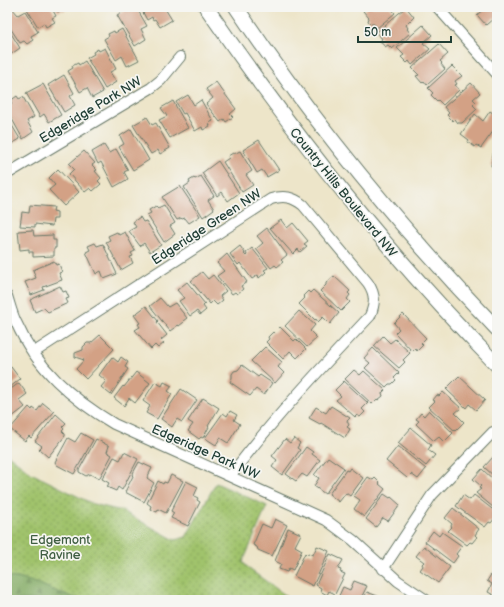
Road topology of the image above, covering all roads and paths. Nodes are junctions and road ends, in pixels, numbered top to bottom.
1 (206, 7) edge
2 (236, 7) edge
3 (437, 7) edge
4 (180, 57) dead end
5 (497, 74) edge
6 (7, 174) edge
7 (7, 296) edge
8 (497, 329) edge
9 (33, 353) junction
10 (497, 365) edge
11 (497, 432) edge
12 (230, 476) junction
13 (383, 569) junction
14 (426, 600) edge

1 - 10 main road, Country Hills Boulevard NW
2 - 8 main road, Country Hills Boulevard NW
3 - 5 street
4 - 6 street, Edgeridge Park NW
7 - 9 street, Edgeridge Park NW
9 - 12 street, Edgeridge Park NW
9 - 12 street, Edgeridge Green NW
11 - 13 street
12 - 13 street, Edgeridge Park NW
13 - 14 street, Edgeridge Park NW

